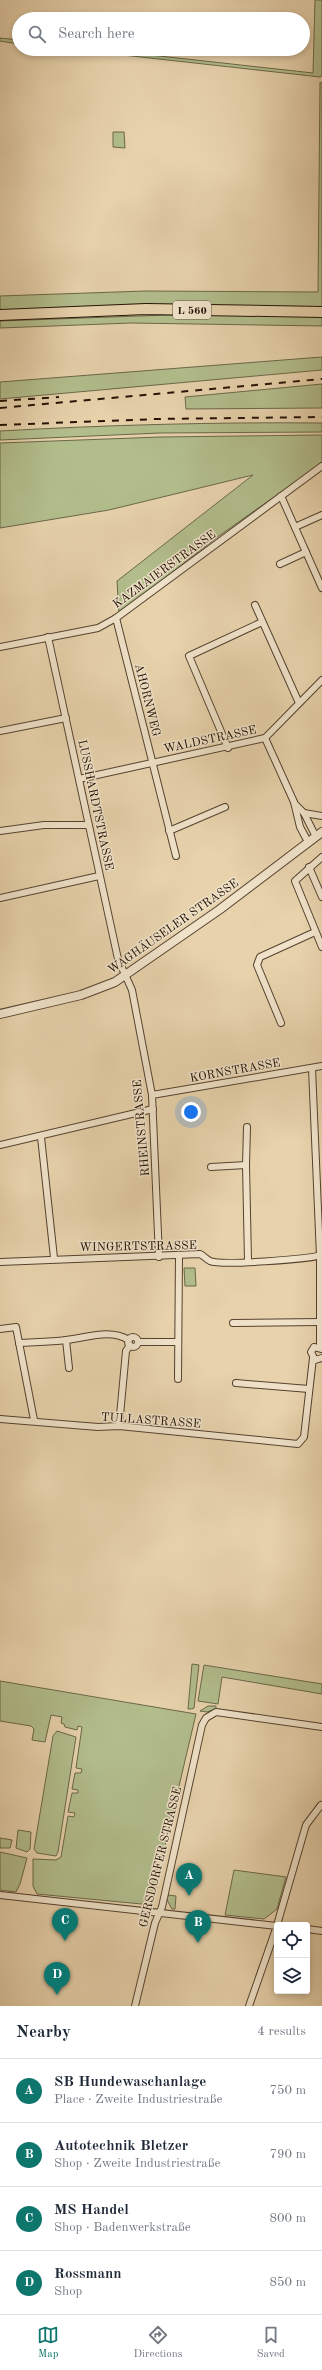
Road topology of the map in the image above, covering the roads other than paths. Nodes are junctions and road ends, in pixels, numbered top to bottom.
1 (322, 312) edge
2 (0, 315) edge
3 (322, 466) edge
4 (281, 496) junction
5 (322, 514) edge
6 (295, 527) junction
7 (306, 552) junction
8 (280, 564) dead end
9 (322, 588) edge
10 (255, 605) dead end
11 (116, 618) junction
12 (262, 622) junction
13 (48, 637) junction
14 (0, 647) edge
15 (322, 682) edge
16 (299, 703) junction
17 (66, 718) junction
18 (0, 730) edge
19 (265, 738) junction
20 (228, 748) junction
21 (153, 763) junction
22 (79, 778) junction
23 (294, 802) junction
24 (225, 807) dead end
25 (304, 813) junction
26 (322, 816) edge
27 (88, 825) junction
28 (0, 831) edge
29 (169, 831) junction
30 (319, 835) edge
31 (308, 842) junction
32 (176, 856) dead end
33 (322, 857) edge
34 (308, 867) junction
35 (100, 876) junction
36 (322, 897) edge
37 (0, 898) edge
38 (315, 932) junction
39 (322, 947) edge
40 (126, 976) junction
41 (0, 1014) edge
42 (281, 1023) dead end
43 (322, 1066) edge
44 (312, 1068) junction
45 (152, 1095) junction
46 (153, 1110) junction
47 (247, 1127) dead end
48 (41, 1137) junction
49 (0, 1145) edge
50 (315, 1147) junction
51 (322, 1147) edge
52 (246, 1165) junction
53 (211, 1167) dead end
54 (179, 1254) junction
55 (321, 1256) edge
56 (159, 1257) junction
57 (54, 1258) junction
58 (248, 1261) junction
59 (0, 1262) edge
60 (321, 1322) junction
61 (233, 1323) dead end
62 (0, 1329) edge
63 (66, 1340) junction
64 (178, 1342) junction
65 (19, 1343) junction
66 (129, 1343) junction
67 (321, 1348) edge
68 (312, 1358) junction
69 (322, 1358) edge
70 (69, 1368) dead end
71 (178, 1379) dead end
72 (236, 1383) dead end
73 (309, 1389) junction
74 (0, 1418) edge
75 (34, 1420) junction
76 (119, 1426) junction
77 (322, 1727) edge
78 (321, 1805) edge
79 (0, 1894) edge
80 (159, 1912) junction
81 (278, 1922) edge
82 (274, 1925) edge
83 (310, 1929) edge
84 (322, 1931) edge
85 (274, 1934) edge
86 (135, 2006) edge
87 (249, 2006) edge

1 - 2 main road, L 560
3 - 4 street, KAZMAIERSTRASSE
4 - 6 street
4 - 11 street, KAZMAIERSTRASSE
5 - 6 street
6 - 7 street
7 - 8 street
7 - 9 street
10 - 12 street
11 - 13 street, KAZMAIERSTRASSE
11 - 21 street, AHORNWEG
12 - 16 street
12 - 20 street
13 - 14 street, KAZMAIERSTRASSE
13 - 17 street, LUSSHARDTSTRASSE
15 - 16 street, WALDSTRASSE
16 - 19 street, WALDSTRASSE
17 - 18 street
17 - 22 street, LUSSHARDTSTRASSE
19 - 20 street, WALDSTRASSE
19 - 23 street
20 - 21 street, WALDSTRASSE
21 - 22 street, WALDSTRASSE
21 - 29 street, AHORNWEG
22 - 27 street, LUSSHARDTSTRASSE
23 - 25 street
23 - 31 street
24 - 29 street
25 - 26 street
25 - 30 street
27 - 28 street
27 - 35 street, LUSSHARDTSTRASSE
29 - 32 street, AHORNWEG
30 - 31 street, WAGHÄUSELER STRASSE
31 - 40 street, WAGHÄUSELER STRASSE
33 - 34 street
34 - 36 street
34 - 38 street
35 - 37 street
35 - 40 street, LUSSHARDTSTRASSE
38 - 39 street
38 - 42 street
40 - 41 street, WAGHÄUSELER STRASSE
40 - 45 street, RHEINSTRASSE
43 - 44 street, KORNSTRASSE
44 - 45 street, KORNSTRASSE
44 - 50 street
45 - 46 street, RHEINSTRASSE
46 - 48 street
46 - 56 street, RHEINSTRASSE
47 - 52 street
48 - 49 street
48 - 57 street
50 - 51 street
50 - 55 street
52 - 53 street
52 - 58 street
54 - 56 street, WINGERTSTRASSE
54 - 58 street, WINGERTSTRASSE
54 - 64 street
55 - 58 street, WINGERTSTRASSE
55 - 60 street
56 - 57 street, WINGERTSTRASSE
57 - 59 street, WINGERTSTRASSE
60 - 61 street
60 - 67 street
62 - 65 street
63 - 65 street
63 - 66 street
63 - 70 street
64 - 66 street
64 - 71 street
65 - 75 street
66 - 76 street
67 - 68 street
68 - 69 street
68 - 73 street
72 - 73 street
73 - 76 street, TULLASTRASSE
74 - 75 street, TULLASTRASSE
75 - 76 street, TULLASTRASSE
77 - 80 street, GERSDORFER STRASSE
78 - 81 street
79 - 80 street
80 - 82 street
80 - 86 street, GERSDORFER STRASSE
83 - 84 street
85 - 87 street

